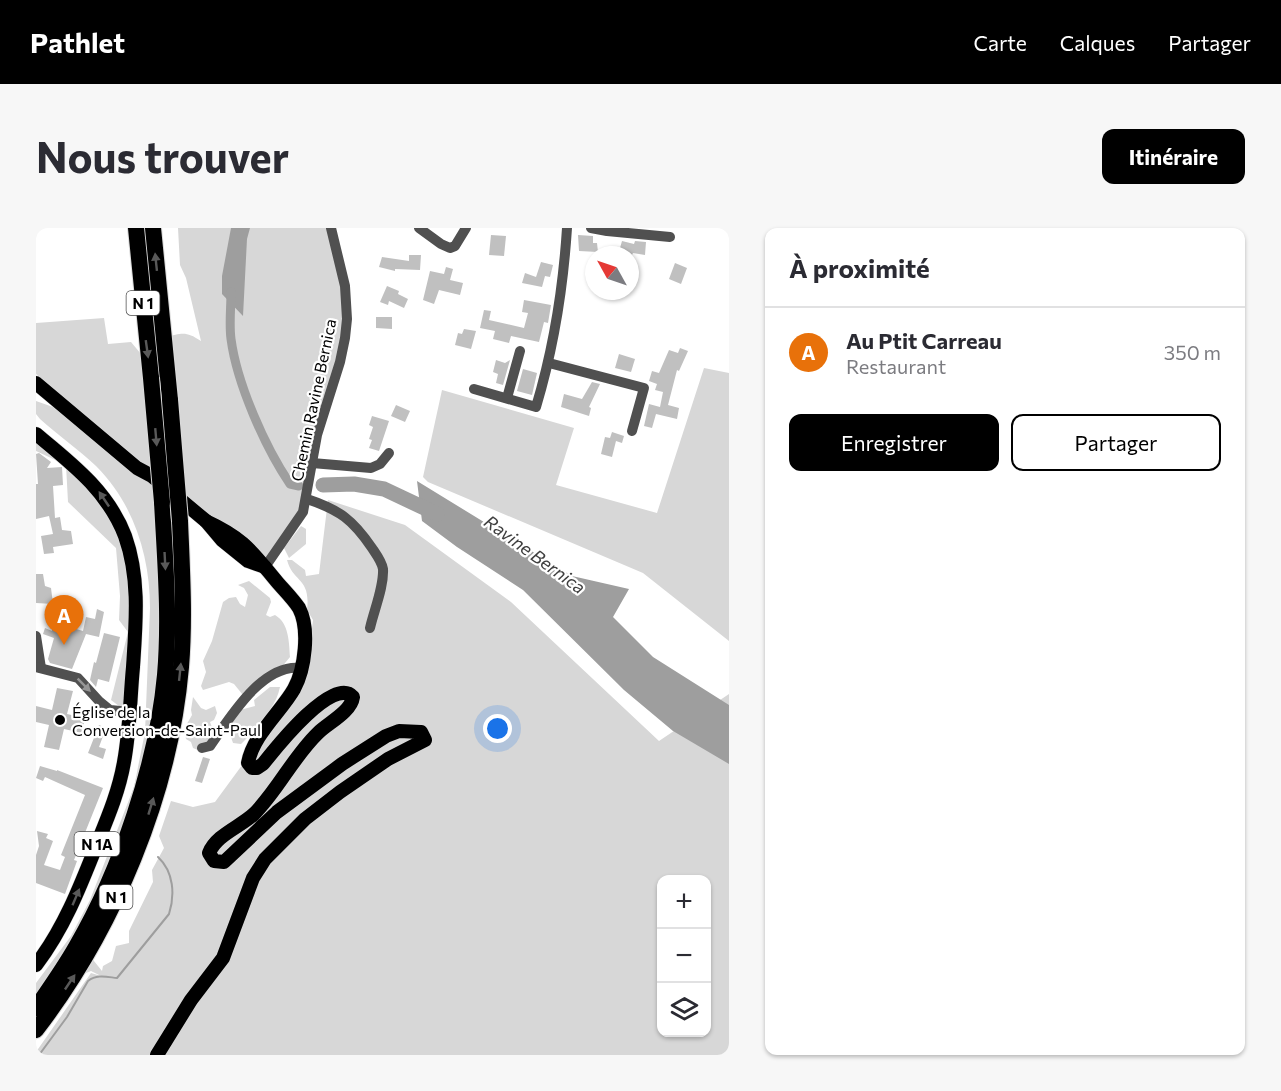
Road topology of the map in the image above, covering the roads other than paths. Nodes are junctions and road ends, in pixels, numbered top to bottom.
1 (136, 228) edge
2 (153, 228) edge
3 (331, 228) edge
4 (419, 228) edge
5 (466, 228) edge
6 (567, 228) edge
7 (591, 228) edge
8 (670, 237) dead end
9 (520, 351) dead end
10 (549, 363) junction
11 (36, 375) edge
12 (36, 383) edge
13 (474, 389) dead end
14 (507, 398) junction
15 (632, 431) dead end
16 (36, 434) edge
17 (389, 453) dead end
18 (312, 463) junction
19 (152, 476) junction
20 (307, 499) junction
21 (206, 521) junction
22 (265, 567) junction
23 (369, 628) dead end
24 (36, 636) edge
25 (39, 667) edge
26 (302, 668) junction
27 (128, 712) junction
28 (160, 748) junction
29 (202, 748) dead end
30 (36, 965) edge
31 (36, 1008) edge
32 (36, 1030) edge
33 (157, 1055) edge

1 -> 28 highway, N 1, bridge
28 -> 2 highway, N 1, bridge
3 - 18 street, Chemin Ravine Bernica
4 - 5 street
6 - 10 street
7 - 8 street
9 - 14 street
10 - 14 street
10 - 15 street
11 - 19 main road
12 - 19 main road
13 - 14 street
27 -> 16 main road, N 1A
17 - 18 street
18 - 20 street, Chemin Ravine Bernica
19 - 21 main road
20 - 22 street, Chemin Ravine Bernica
20 - 23 street
21 - 22 main road
21 - 22 main road
22 - 26 main road
24 - 25 street
25 -> 27 street
26 - 29 street
26 - 33 main road
30 -> 27 main road, N 1A
28 - 31 highway, N 1
32 -> 28 highway, N 1

